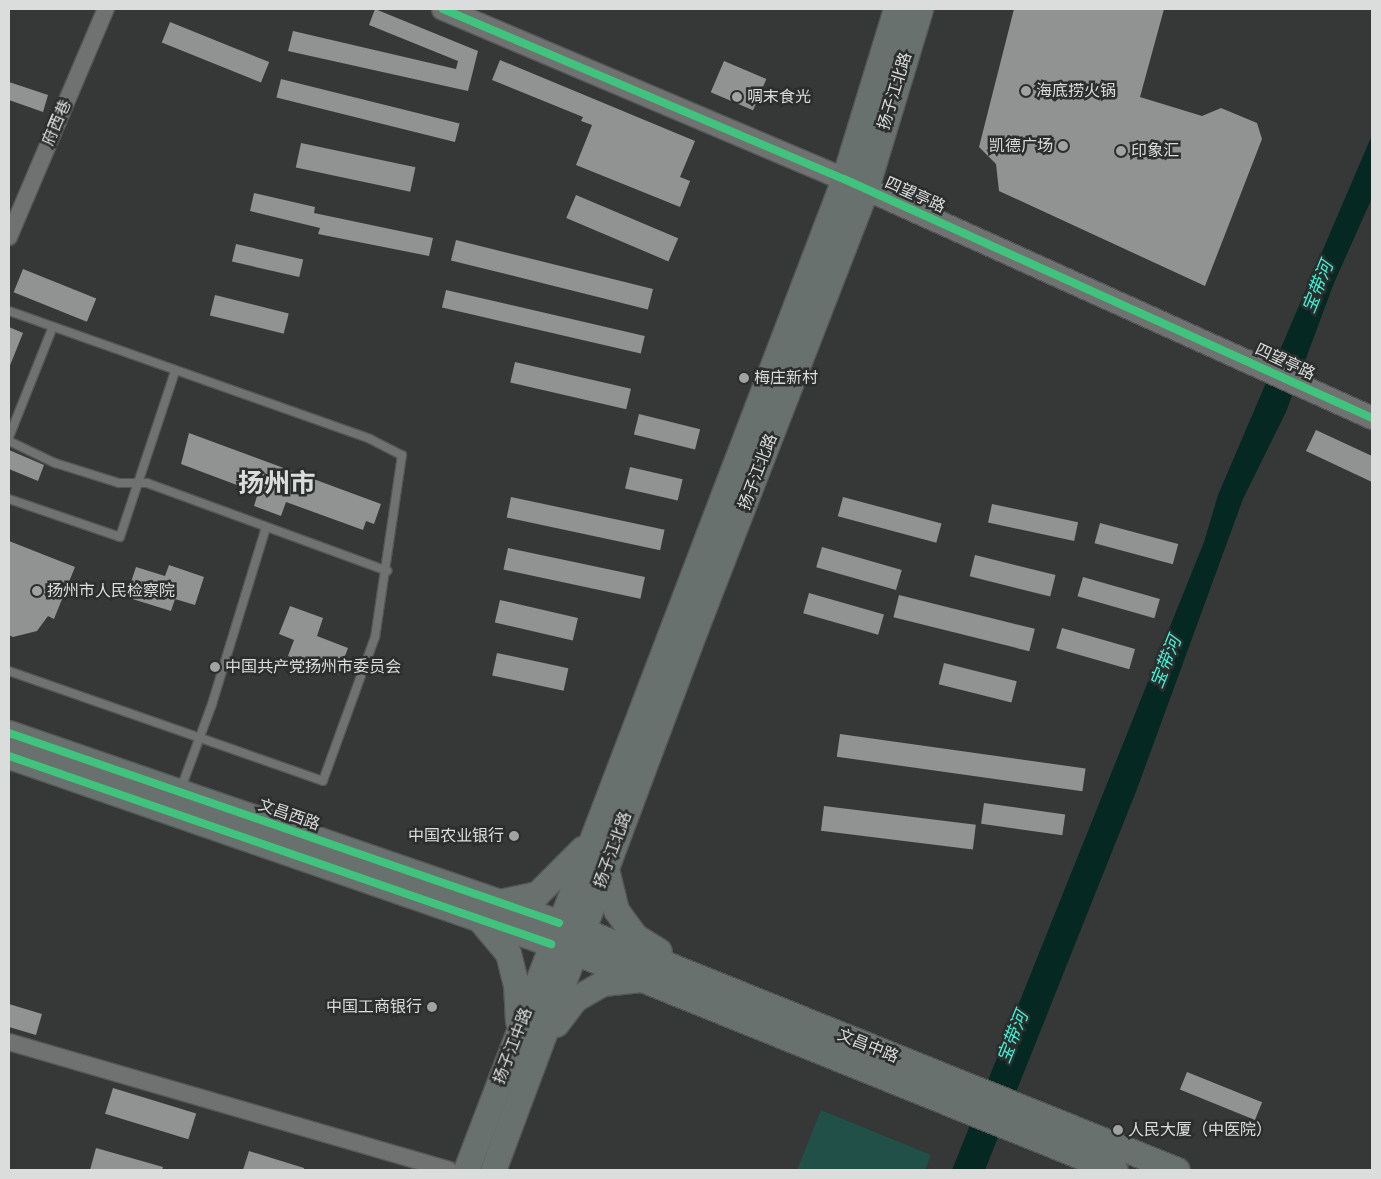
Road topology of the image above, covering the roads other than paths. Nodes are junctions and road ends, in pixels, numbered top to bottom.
1 (106, 9) edge
2 (443, 9) edge
3 (896, 9) edge
4 (920, 9) edge
5 (855, 183) junction
6 (9, 237) edge
7 (9, 311) edge
8 (52, 329) junction
9 (175, 372) junction
10 (1372, 418) edge
11 (9, 439) edge
12 (137, 483) junction
13 (9, 499) edge
14 (266, 527) junction
15 (387, 571) junction
16 (9, 671) edge
17 (9, 733) edge
18 (200, 738) junction
19 (9, 756) edge
20 (179, 792) junction
21 (593, 836) junction
22 (606, 869) junction
23 (498, 902) junction
24 (480, 920) junction
25 (555, 933) junction
26 (580, 942) junction
27 (641, 979) junction
28 (707, 981) junction
29 (518, 1032) junction
30 (9, 1042) edge
31 (540, 1046) junction
32 (965, 1098) junction
33 (1014, 1118) junction
34 (449, 1170) edge
35 (466, 1170) edge
36 (493, 1170) edge
37 (1115, 1170) edge
38 (1177, 1170) edge

1 - 6 street, 府西巷
2 - 5 street, 四望亭路
3 - 5 main road, 扬子江北路
4 - 5 main road, 扬子江北路
5 - 10 street, 四望亭路
5 - 21 main road, 扬子江北路
5 - 22 main road, 扬子江北路
7 - 8 lane
8 - 9 lane
8 - 11 lane
9 - 12 lane
9 - 15 lane
11 - 12 lane
12 - 13 lane
12 - 14 lane
14 - 15 lane
14 - 18 lane
15 - 18 lane
16 - 18 lane
17 - 20 main road, 文昌西路
18 - 20 lane
19 - 24 main road
20 - 23 main road, 文昌西路
21 - 23 main road
21 - 25 main road, 扬子江北路
22 - 26 main road, 扬子江北路
22 - 28 main road
23 - 25 main road, 文昌西路
24 - 25 main road
24 - 29 main road
25 - 26 main road
25 - 29 main road, 扬子江中路
26 - 27 main road, 文昌中路
26 - 28 main road, 文昌中路
26 - 31 main road, 扬子江中路
27 - 31 main road
27 - 32 main road, 文昌中路
28 - 32 main road, 文昌中路
29 - 35 main road, 扬子江中路
30 - 34 street
31 - 36 main road, 扬子江中路
32 - 33 main road, 文昌中路
33 - 37 main road, 文昌中路
33 - 38 main road, 文昌中路

